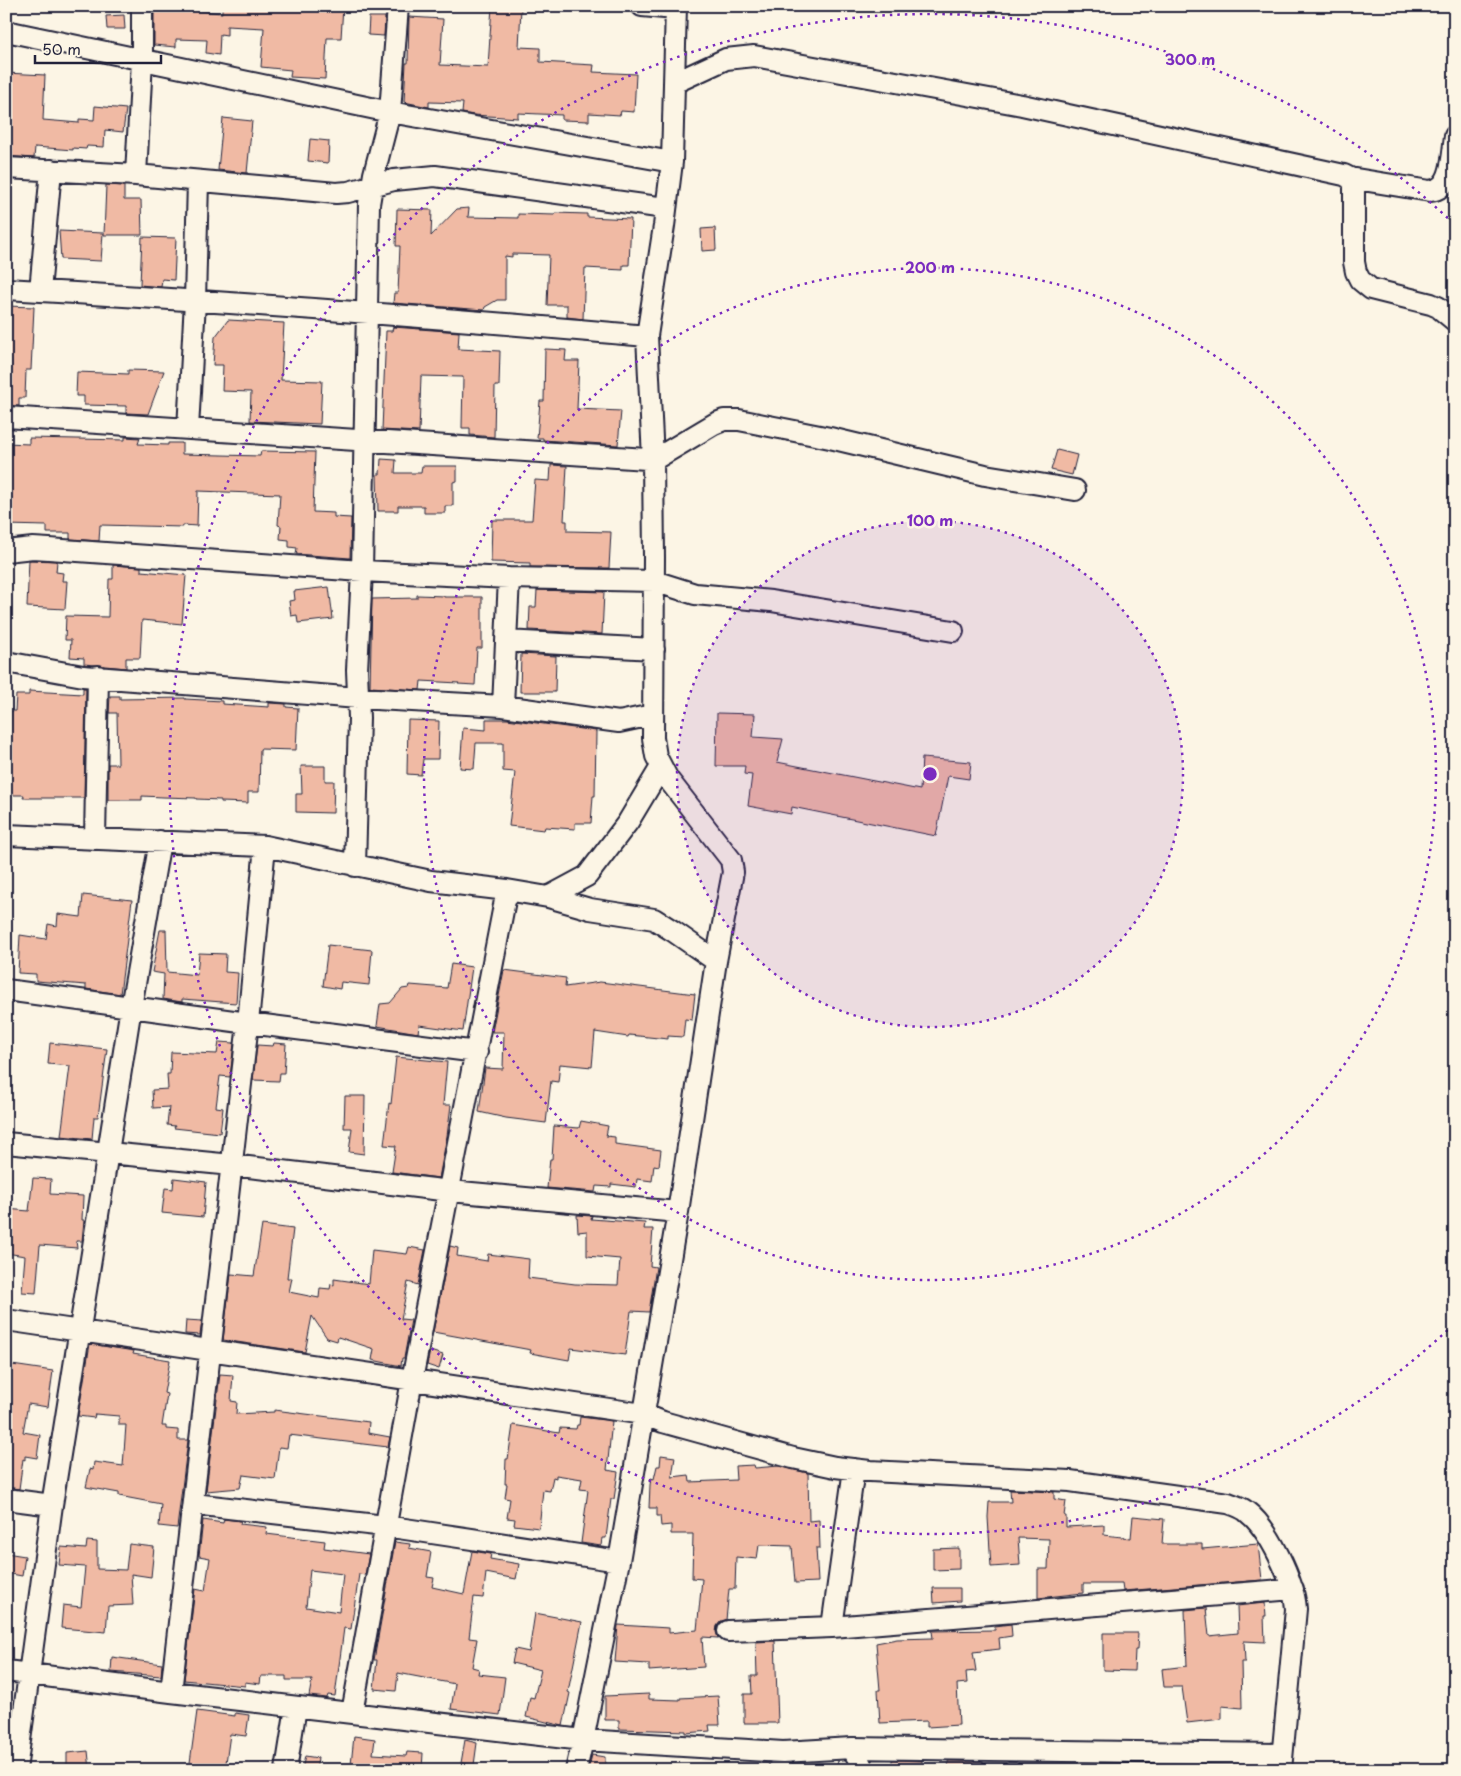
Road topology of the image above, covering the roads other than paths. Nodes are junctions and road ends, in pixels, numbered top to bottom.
1 (142, 6) edge
2 (398, 6) edge
3 (642, 6) edge
4 (676, 8) edge
5 (6, 31) edge
6 (142, 60) junction
7 (674, 83) junction
8 (390, 112) junction
9 (1455, 136) edge
10 (672, 162) junction
11 (6, 168) edge
12 (50, 170) junction
13 (136, 175) junction
14 (1350, 178) junction
15 (198, 181) junction
16 (372, 186) junction
17 (666, 208) junction
18 (6, 289) edge
19 (40, 291) junction
20 (194, 301) junction
21 (367, 314) junction
22 (1455, 321) edge
23 (646, 336) junction
24 (6, 417) edge
25 (188, 429) junction
26 (365, 441) junction
27 (653, 459) junction
28 (1075, 490) dead end
29 (6, 551) edge
30 (362, 571) junction
31 (509, 578) junction
32 (654, 581) junction
33 (953, 631) dead end
34 (506, 641) junction
35 (654, 649) junction
36 (6, 662) edge
37 (98, 676) junction
38 (358, 698) junction
39 (503, 706) junction
40 (652, 715) junction
41 (661, 767) junction
42 (6, 835) edge
43 (95, 839) junction
44 (160, 841) junction
45 (265, 846) junction
46 (355, 866) junction
47 (507, 890) junction
48 (548, 897) junction
49 (716, 961) junction
50 (6, 990) edge
51 (131, 1007) junction
52 (248, 1023) junction
53 (477, 1052) junction
54 (6, 1143) edge
55 (109, 1153) junction
56 (232, 1165) junction
57 (450, 1191) junction
58 (678, 1212) junction
59 (6, 1320) edge
60 (81, 1332) junction
61 (210, 1351) junction
62 (412, 1380) junction
63 (643, 1414) junction
64 (854, 1469) junction
65 (6, 1499) edge
66 (52, 1504) junction
67 (194, 1504) junction
68 (385, 1526) junction
69 (619, 1561) junction
70 (1293, 1589) junction
71 (832, 1627) junction
72 (728, 1631) dead end
73 (6, 1671) edge
74 (28, 1674) junction
75 (171, 1692) junction
76 (296, 1707) junction
77 (352, 1713) junction
78 (584, 1740) junction
79 (852, 1748) junction
80 (781, 1761) edge
81 (1282, 1762) edge
82 (16, 1770) edge
83 (286, 1770) edge
84 (576, 1770) edge
85 (864, 1770) edge

1 - 6 street
2 - 8 street
3 - 4 street
4 - 7 street
5 - 6 street
6 - 8 street
6 - 13 street
7 - 10 street
7 - 14 street
8 - 10 street
8 - 16 street
9 - 14 street
10 - 17 street
11 - 12 street
12 - 13 street
12 - 19 street
13 - 15 street
14 - 22 street
15 - 16 street
15 - 20 street
16 - 17 street
16 - 21 street
17 - 23 street
18 - 19 street
19 - 20 street
20 - 21 street
20 - 25 street
21 - 23 street
21 - 26 street
23 - 27 street
24 - 25 street
25 - 26 street
26 - 27 street
26 - 30 street
27 - 28 street
27 - 32 street
29 - 30 street
30 - 31 street
30 - 38 street
31 - 32 street
31 - 34 street
32 - 33 street
32 - 35 street
34 - 35 street
34 - 39 street
35 - 40 street
36 - 37 street
37 - 38 street
37 - 43 street
38 - 39 street
38 - 46 street
39 - 40 street
40 - 41 street
41 - 48 street
41 - 49 street
42 - 43 street
43 - 44 street
44 - 45 street
44 - 51 street
45 - 46 street
45 - 52 street
46 - 47 street
47 - 48 street
47 - 53 street
48 - 49 street
49 - 58 street
50 - 51 street
51 - 52 street
51 - 55 street
52 - 53 street
52 - 56 street
53 - 57 street
54 - 55 street
55 - 56 street
55 - 60 street
56 - 57 street
56 - 61 street
57 - 58 street
57 - 62 street
58 - 63 street
59 - 60 street
60 - 61 street
60 - 66 street
61 - 62 street
61 - 67 street
62 - 63 street
62 - 68 street
63 - 64 street
63 - 69 street
64 - 70 street
64 - 71 street
65 - 66 street
66 - 74 street
67 - 68 street
67 - 75 street
68 - 69 street
68 - 77 street
69 - 78 street
70 - 71 street
70 - 81 street
71 - 72 street
73 - 74 street
74 - 75 street
74 - 82 street
75 - 76 street
76 - 77 street
76 - 83 street
77 - 78 street
78 - 80 street
78 - 84 street
79 - 80 street
79 - 81 street
79 - 85 street

